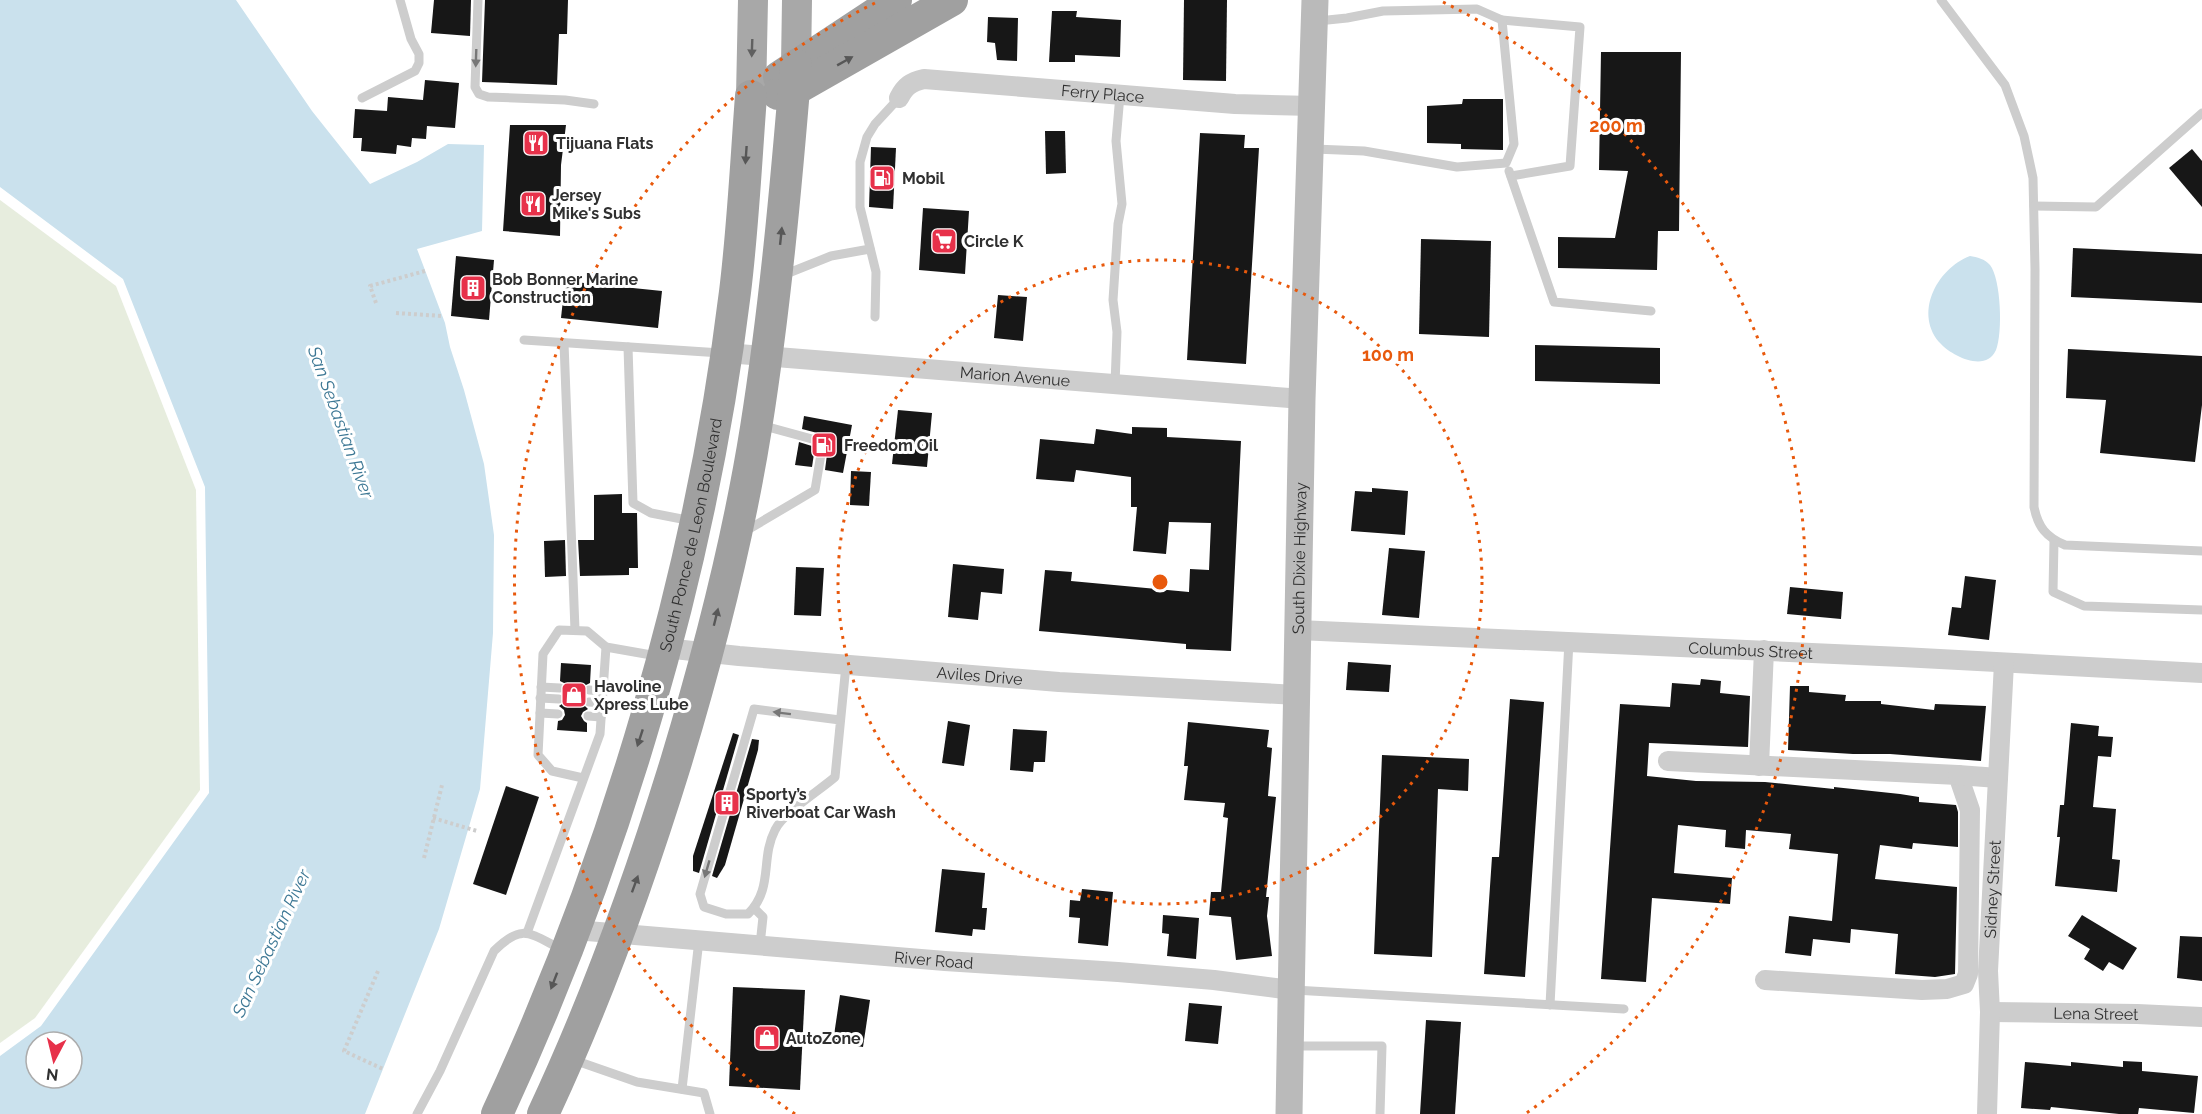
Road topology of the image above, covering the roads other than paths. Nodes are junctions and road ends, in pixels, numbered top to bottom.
1 (400, 0) edge
2 (478, 0) edge
3 (753, 0) edge
4 (797, 0) edge
5 (896, 0) edge
6 (952, 0) edge
7 (1941, 0) edge
8 (1315, 11) edge
9 (1502, 20) junction
10 (795, 78) junction
11 (1120, 95) junction
12 (751, 96) junction
13 (362, 98) dead end
14 (899, 99) joint
15 (594, 104) dead end
16 (1313, 106) junction
17 (2202, 114) edge
18 (1311, 149) junction
19 (1506, 163) junction
20 (1511, 176) junction
21 (2034, 206) junction
22 (870, 249) junction
23 (777, 277) junction
24 (1652, 311) dead end
25 (875, 317) dead end
26 (524, 340) dead end
27 (564, 343) junction
28 (628, 347) junction
29 (726, 353) junction
30 (767, 357) junction
31 (1115, 384) junction
32 (1302, 399) junction
33 (756, 424) junction
34 (694, 522) junction
35 (734, 538) junction
36 (2054, 541) junction
37 (2202, 551) edge
38 (2202, 610) edge
39 (574, 630) junction
40 (1298, 630) junction
41 (1569, 641) junction
42 (606, 647) junction
43 (1764, 650) junction
44 (663, 652) junction
45 (707, 654) junction
46 (2004, 663) junction
47 (846, 665) junction
48 (2202, 673) edge
49 (541, 687) junction
50 (560, 688) dead end
51 (590, 690) dead end
52 (603, 691) junction
53 (1297, 695) junction
54 (540, 698) junction
55 (559, 699) dead end
56 (589, 702) dead end
57 (602, 703) junction
58 (540, 713) junction
59 (558, 714) dead end
60 (588, 716) dead end
61 (601, 717) junction
62 (840, 720) junction
63 (1668, 761) dead end
64 (1760, 766) junction
65 (1958, 775) junction
66 (584, 778) junction
67 (1998, 778) junction
68 (754, 908) junction
69 (527, 933) junction
70 (618, 933) junction
71 (699, 940) junction
72 (570, 941) junction
73 (760, 945) junction
74 (1765, 980) dead end
75 (1291, 990) junction
76 (1550, 1005) junction
77 (1624, 1009) dead end
78 (1990, 1012) junction
79 (2202, 1017) edge
80 (1291, 1046) junction
81 (567, 1058) junction
82 (682, 1089) junction
83 (417, 1114) edge
84 (496, 1114) edge
85 (543, 1114) edge
86 (710, 1114) edge
87 (1289, 1114) edge
88 (1380, 1114) edge
89 (1987, 1114) edge

1 - 13 lane
2 -> 15 lane
3 -> 12 main road, South Ponce de Leon Boulevard
4 - 10 main road
5 - 10 highway
10 -> 6 highway
7 - 21 lane
8 - 9 lane
8 - 16 main road, South Dixie Highway
9 - 19 lane
9 - 20 lane
10 - 12 highway
23 -> 10 highway
11 - 14 street, Ferry Place
11 - 16 street, Ferry Place
11 - 31 lane
12 -> 29 highway, South Ponce de Leon Boulevard
14 - 22 lane
16 - 18 main road, South Dixie Highway
17 - 21 lane
18 - 19 lane
18 - 32 main road, South Dixie Highway
19 - 20 lane
20 - 24 lane
21 - 36 lane
22 - 23 lane
22 - 25 lane
23 - 30 highway
26 - 27 lane
27 - 28 lane
27 - 39 lane
28 - 29 lane
28 - 34 lane
29 - 30 street, Marion Avenue
29 - 34 highway, South Ponce de Leon Boulevard
30 - 31 street, Marion Avenue
30 - 33 highway
31 - 32 street, Marion Avenue
32 - 40 main road, South Dixie Highway
33 - 35 highway
33 - 35 lane
34 - 44 highway, South Ponce de Leon Boulevard
45 -> 35 highway
36 - 37 lane
36 - 38 lane
39 - 42 lane
39 - 49 lane
40 - 41 street, Columbus Street
40 - 53 main road, South Dixie Highway
41 - 43 street, Columbus Street
41 - 76 lane
42 - 44 lane
42 - 52 lane
43 - 46 street, Columbus Street
43 - 64 street
44 - 45 street, Aviles Drive
44 -> 72 highway, South Ponce de Leon Boulevard
45 - 47 street, Aviles Drive
70 -> 45 highway
46 - 48 street, Columbus Street
46 - 67 street, Sidney Street
47 - 53 street, Aviles Drive
47 - 62 lane
49 - 50 lane
49 - 54 lane
51 - 52 lane
52 - 57 lane
53 - 75 main road, South Dixie Highway
54 - 55 lane
54 - 58 lane
56 - 57 lane
57 - 61 lane
58 - 59 lane
58 - 66 lane
60 - 61 lane
61 - 66 lane
62 - 68 lane
62 -> 68 lane
63 - 64 street
64 - 65 street
65 - 67 street
65 - 74 street
66 - 69 lane
67 - 78 street, Sidney Street
68 - 73 lane
69 - 72 lane
69 - 83 lane
70 - 71 street, River Road
70 - 72 street, River Road
70 - 81 highway
71 - 73 street, River Road
71 - 82 lane
72 -> 84 highway, South Ponce de Leon Boulevard
73 - 75 street, River Road
75 - 76 lane
75 - 80 main road, South Dixie Highway
76 - 77 lane
78 - 79 street, Lena Street
78 - 89 street, Sidney Street
80 - 87 main road, South Dixie Highway
80 - 88 lane
81 - 82 lane
81 - 85 highway
82 - 86 lane

